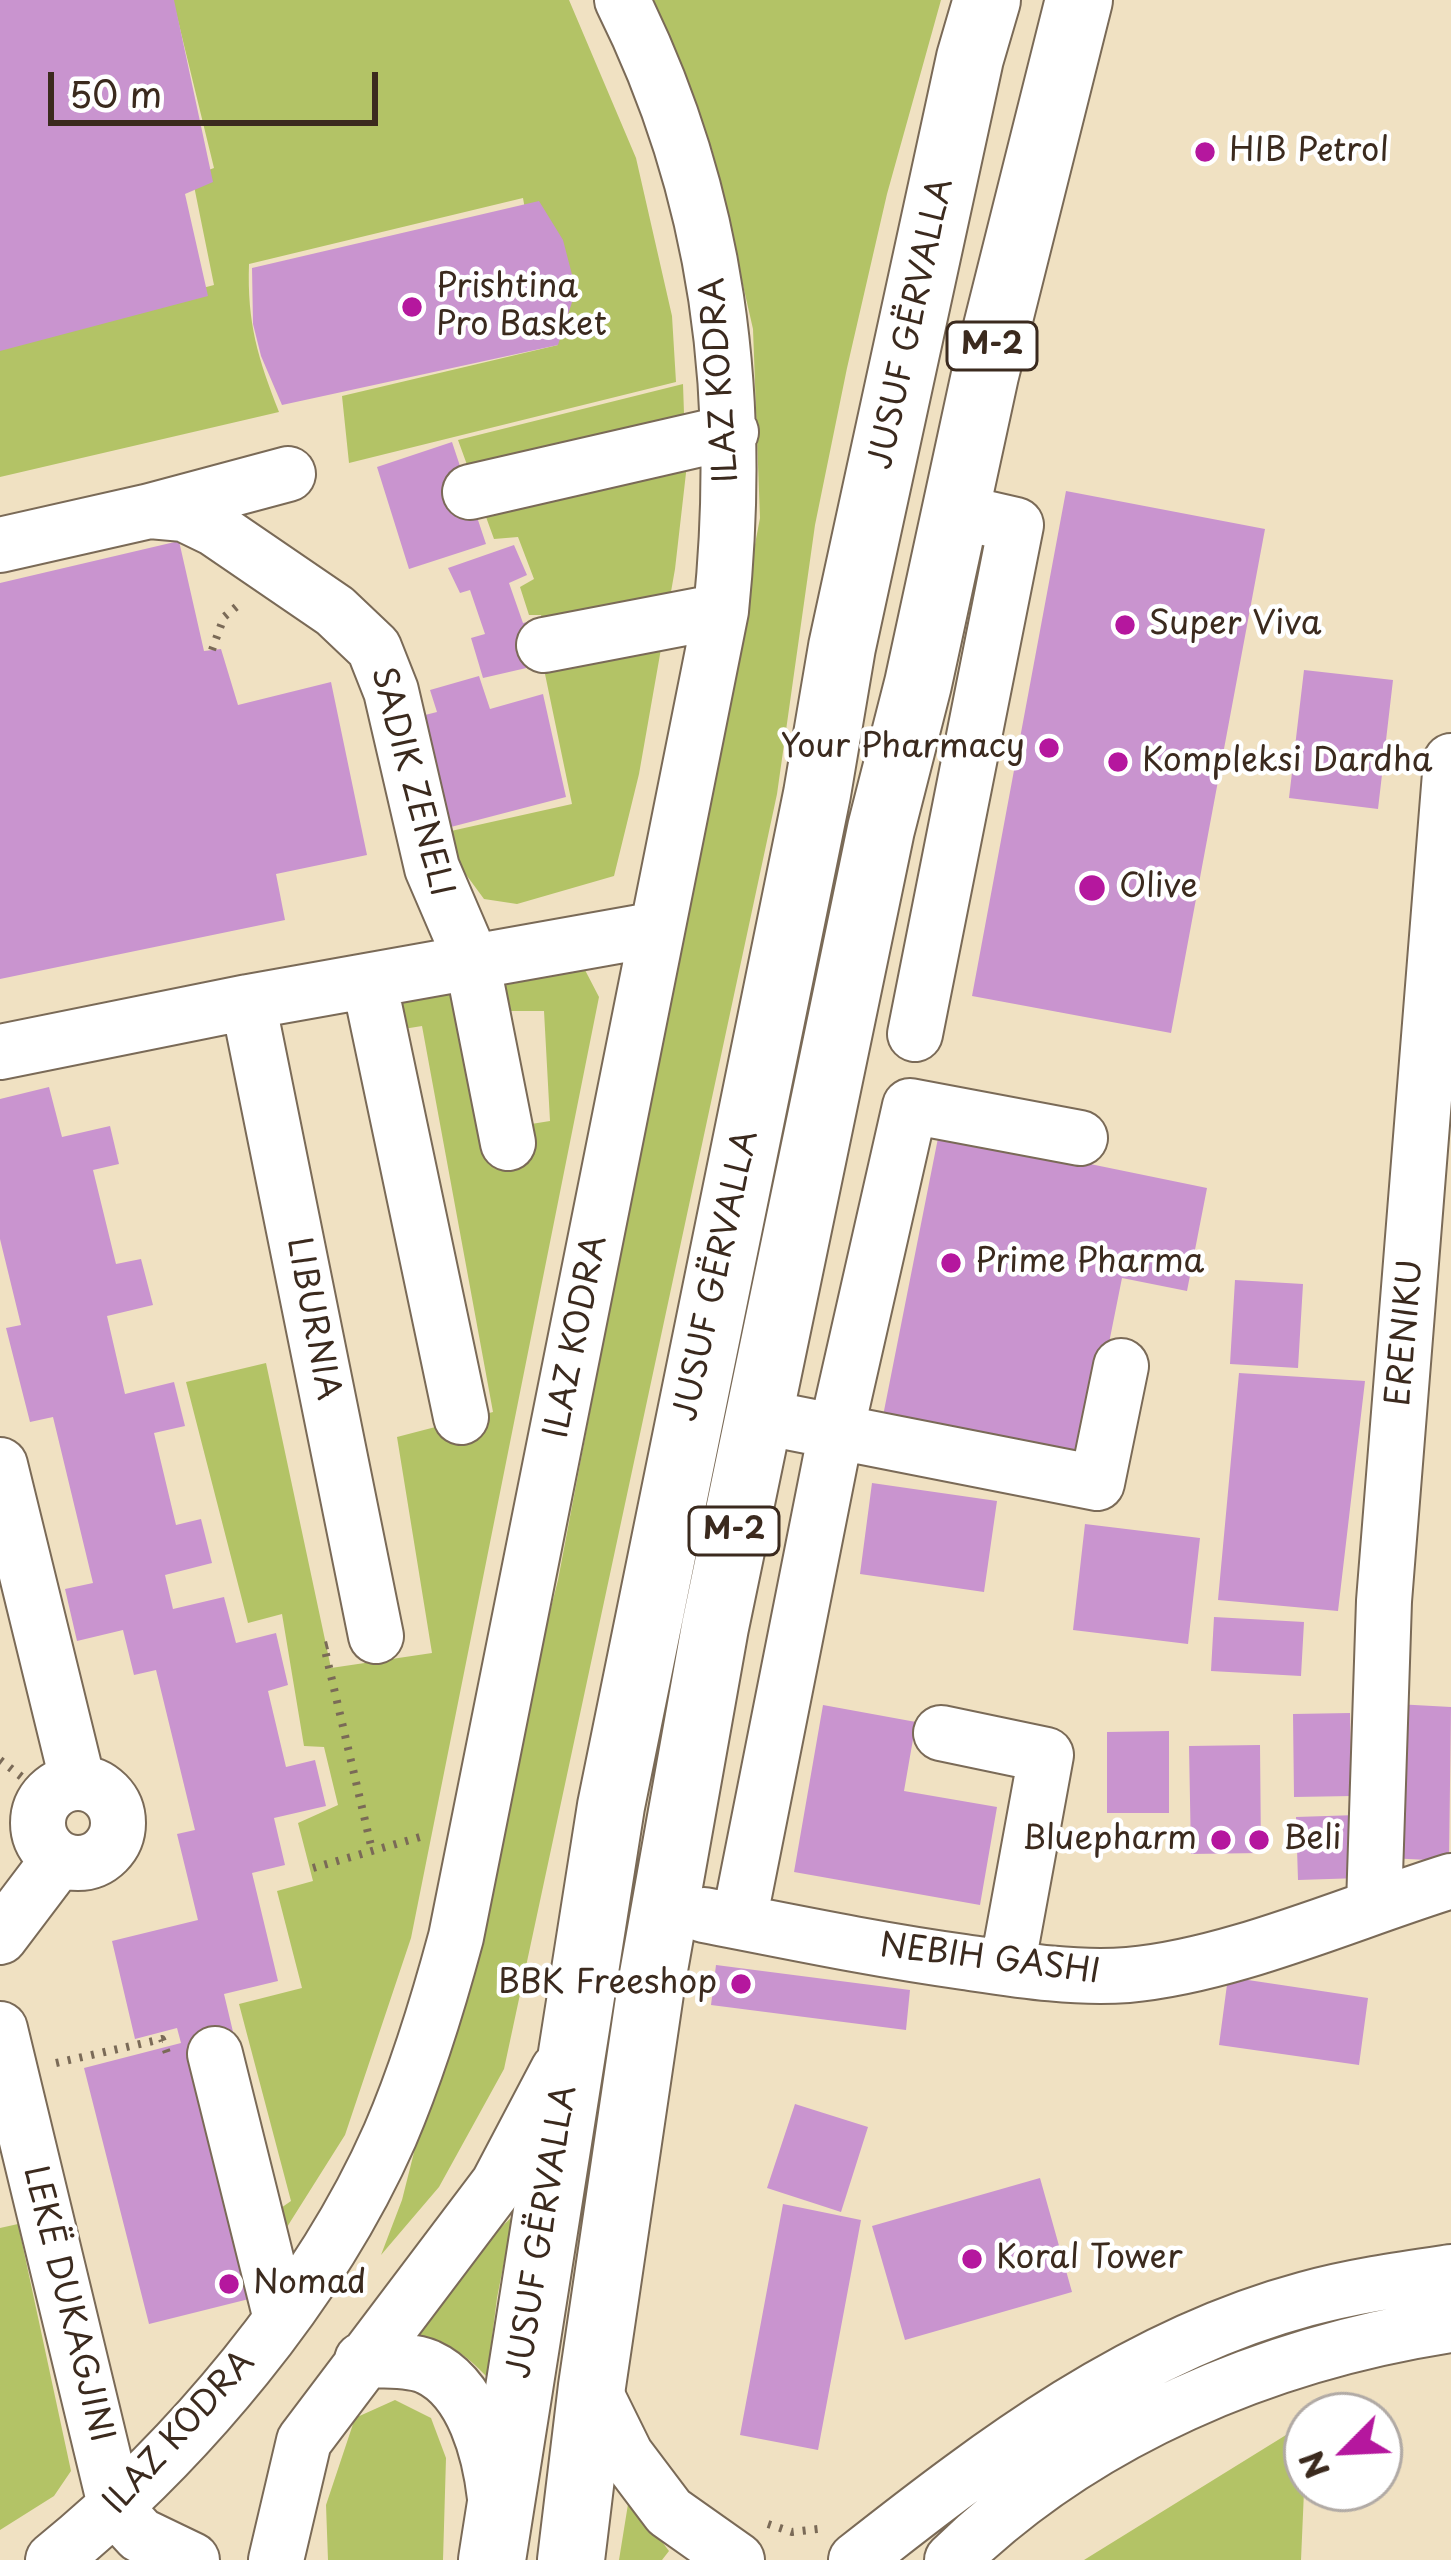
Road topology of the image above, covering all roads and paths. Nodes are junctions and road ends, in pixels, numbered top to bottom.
1 (622, 0) edge
2 (986, 0) edge
3 (1079, 4) edge
4 (731, 432) junction
5 (288, 474) dead end
6 (470, 492) dead end
7 (150, 511) junction
8 (956, 511) junction
9 (0, 545) edge
10 (721, 611) junction
11 (544, 646) dead end
12 (1451, 761) edge
13 (657, 929) junction
14 (472, 962) junction
15 (369, 981) junction
16 (248, 1002) junction
17 (915, 1034) dead end
18 (0, 1052) edge
19 (1080, 1138) dead end
20 (508, 1143) dead end
21 (1121, 1366) dead end
22 (757, 1416) junction
23 (461, 1417) dead end
24 (836, 1432) junction
25 (0, 1465) edge
26 (376, 1636) joint
27 (940, 1733) dead end
28 (481, 1820) junction
29 (371, 1850) junction
30 (313, 1868) dead end
31 (1451, 1881) edge
32 (1374, 1905) junction
33 (664, 1906) junction
34 (739, 1921) junction
35 (0, 1936) edge
36 (1007, 1968) junction
37 (572, 2041) junction
38 (6, 2051) edge
39 (215, 2054) joint
40 (1451, 2272) edge
41 (281, 2319) junction
42 (1451, 2325) edge
43 (362, 2360) junction
44 (592, 2386) junction
45 (116, 2509) junction
46 (495, 2538) edge
47 (53, 2560) edge
48 (192, 2560) edge
49 (276, 2560) edge
50 (571, 2560) edge
51 (737, 2560) edge
52 (856, 2560) edge
53 (952, 2560) edge

1 - 4 street, ILAZ KODRA
2 - 37 highway, JUSUF GËRVALLA / M-2
3 - 8 highway, JUSUF GËRVALLA / M-2
4 - 6 street
4 - 10 street, ILAZ KODRA
5 - 7 street, SADIK ZENELI
7 - 9 street, SADIK ZENELI
7 - 14 street, SADIK ZENELI
8 - 17 street
8 - 22 highway, JUSUF GËRVALLA / M-2
10 - 11 street
10 - 13 street, ILAZ KODRA
12 - 32 street, ERENIKU
13 - 14 street
13 - 28 street, ILAZ KODRA
14 - 15 street
14 - 20 street
15 - 16 street
15 - 23 street
16 - 18 street
16 - 26 street, LIBURNIA
19 - 24 street
21 - 24 street, JUSUF GËRVALLA
22 - 24 street, JUSUF GËRVALLA
22 - 33 highway, JUSUF GËRVALLA / M-2
24 - 34 street
25 - 35 street
26 - 29 path
27 - 36 street
28 - 29 path
28 - 41 street, ILAZ KODRA
29 - 30 path
31 - 32 street, NEBIH GASHI
32 - 36 street, NEBIH GASHI
33 - 34 street, NEBIH GASHI
33 - 44 highway, JUSUF GËRVALLA / M-2
34 - 36 street, NEBIH GASHI
37 - 43 street
37 - 46 highway, JUSUF GËRVALLA / M-2
38 - 39 path
38 - 45 street, LEKË DUKAGJINI
39 - 41 street
40 - 52 street
41 - 45 street, ILAZ KODRA
42 - 53 street
43 - 46 street
43 - 49 street
44 - 50 highway, JUSUF GËRVALLA / M-2
44 - 51 street
45 - 47 street, ILAZ KODRA
45 - 48 street

